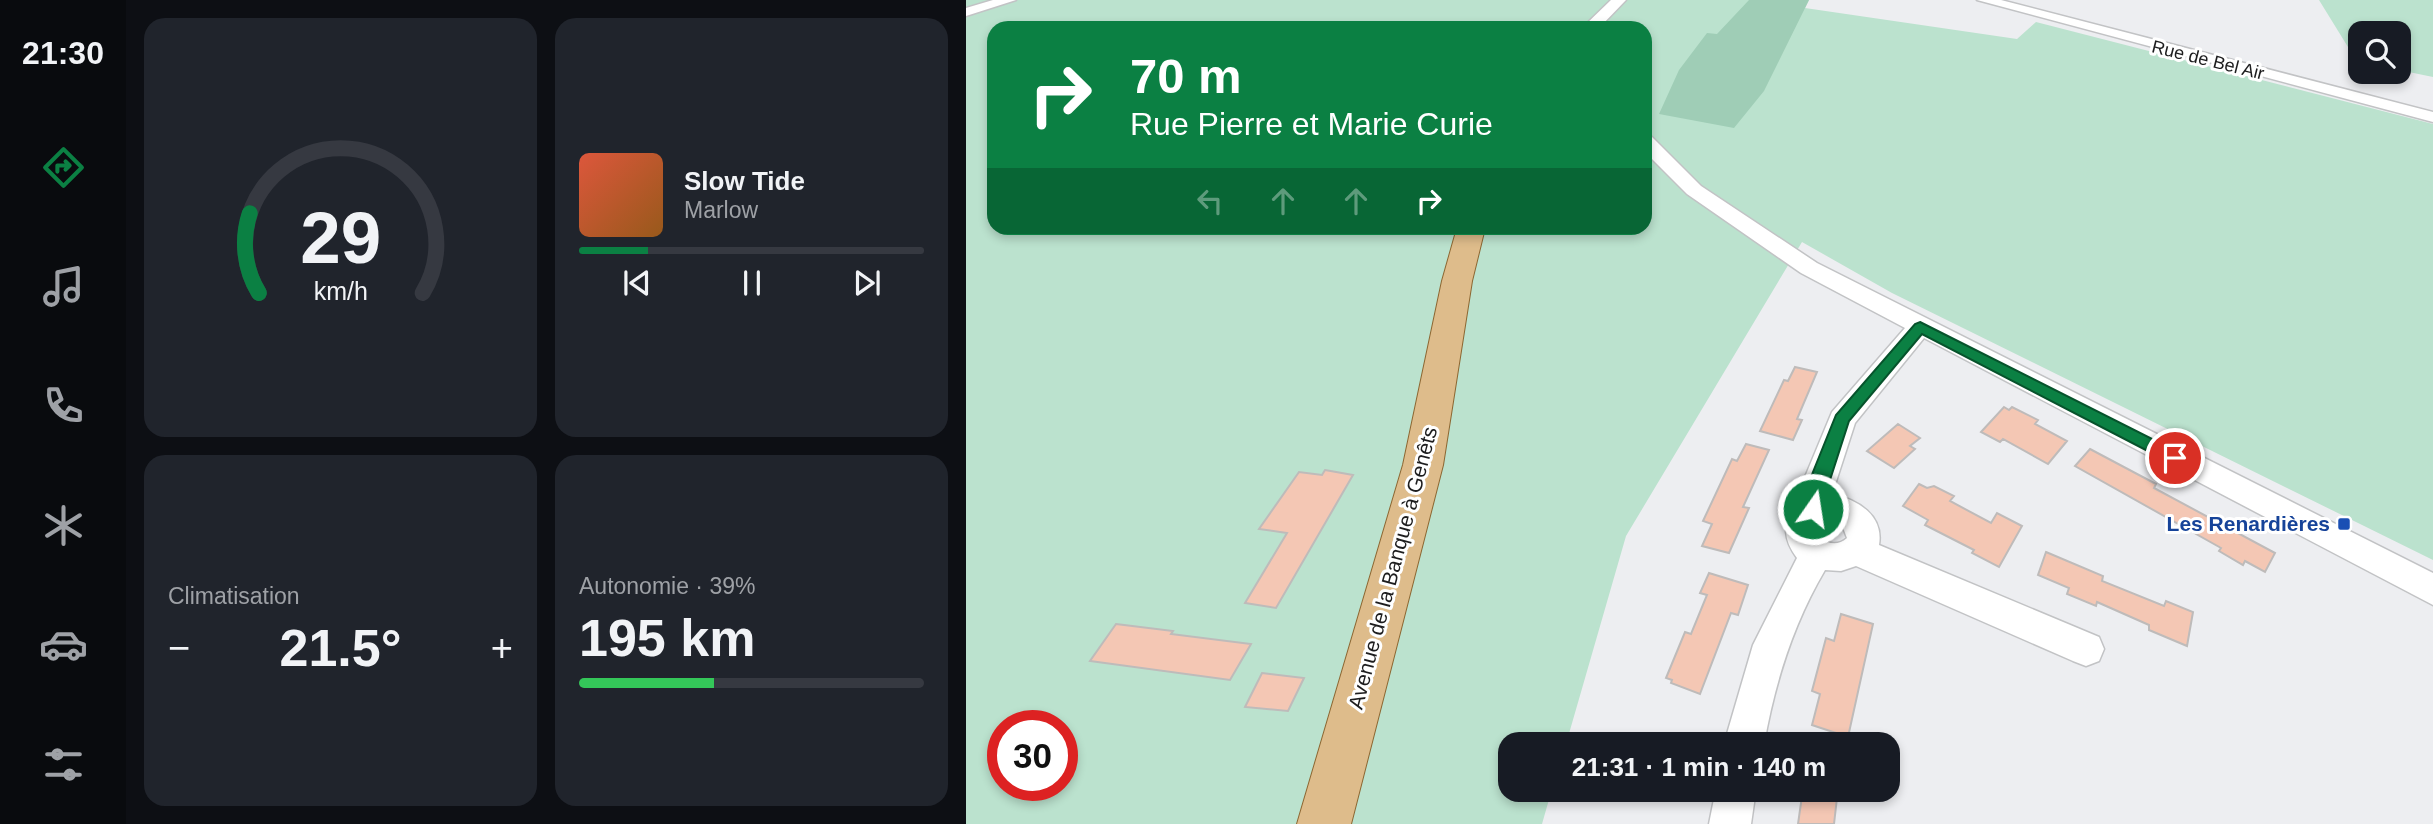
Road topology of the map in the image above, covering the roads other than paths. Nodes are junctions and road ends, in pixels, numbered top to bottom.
1 (1009, 0) edge
2 (1619, 0) edge
3 (1984, 0) edge
4 (966, 12) edge
5 (1597, 21) edge
6 (2433, 117) edge
7 (1652, 148) edge
8 (1469, 235) edge
9 (1920, 327) junction
10 (1813, 509) junction
11 (1857, 551) junction
12 (1817, 555) junction
13 (2433, 590) edge
14 (2087, 649) dead end
15 (1747, 732) edge
16 (1734, 802) edge
17 (1324, 824) edge
18 (1730, 824) edge

1 - 4 street
2 - 5 street
3 - 6 street, Rue de Bel Air
7 - 9 street
8 - 17 main road, Avenue de la Banque à Genêts
9 - 10 street
9 - 13 street
10 - 11 street
10 - 12 street
11 - 12 street
11 - 14 street
12 - 15 street
16 - 18 street

